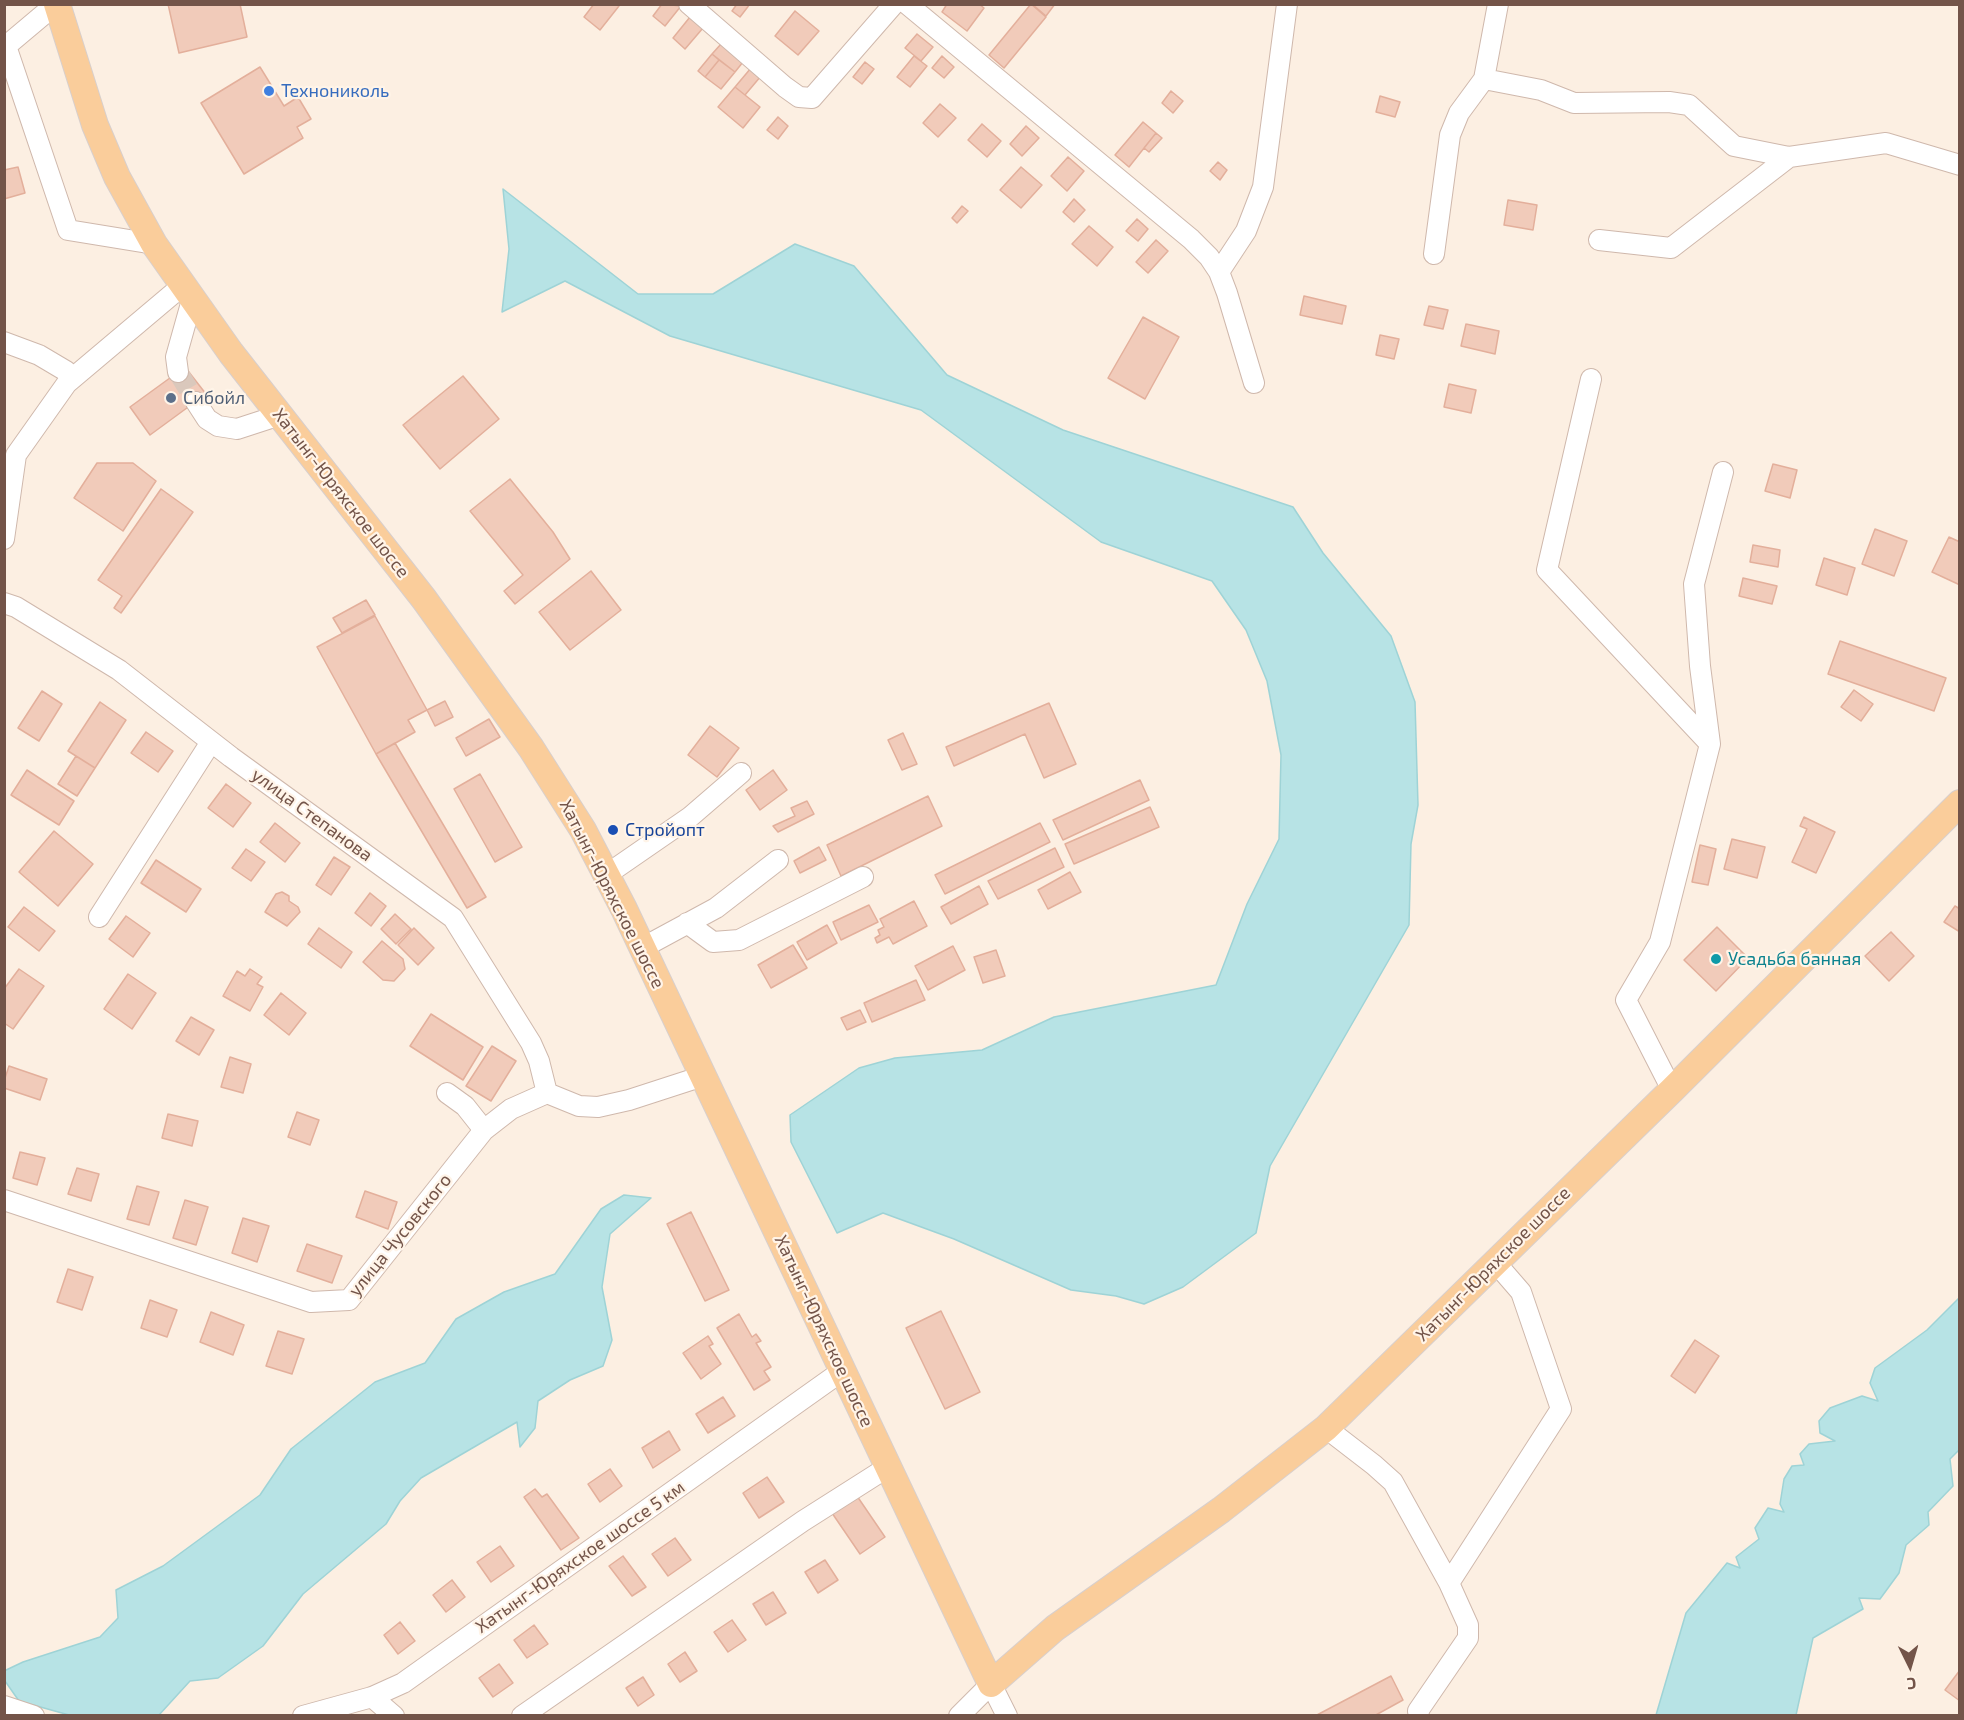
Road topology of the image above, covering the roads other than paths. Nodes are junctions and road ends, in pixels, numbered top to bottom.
1 (57, 4) edge
2 (689, 4) edge
3 (894, 4) edge
4 (907, 4) edge
5 (1287, 4) edge
6 (1498, 4) edge
7 (1484, 79) junction
8 (1789, 157) junction
9 (1959, 165) edge
10 (1599, 240) dead end
11 (154, 244) junction
12 (1434, 254) dead end
13 (1219, 272) junction
14 (187, 293) junction
15 (4, 342) edge
16 (178, 372) tunnel mouth
17 (73, 378) junction
18 (1591, 380) dead end
19 (1254, 382) dead end
20 (196, 402) tunnel mouth
21 (280, 415) junction
22 (1723, 472) dead end
23 (4, 539) edge
24 (4, 603) edge
25 (211, 742) junction
26 (1710, 744) junction
27 (741, 773) dead end
28 (1959, 802) edge
29 (778, 860) dead end
30 (606, 875) junction
31 (863, 877) dead end
32 (99, 917) dead end
33 (687, 923) junction
34 (642, 948) junction
35 (703, 1076) junction
36 (1672, 1090) junction
37 (447, 1093) dead end
38 (547, 1093) junction
39 (484, 1130) junction
40 (4, 1200) edge
41 (1495, 1262) junction
42 (842, 1371) junction
43 (1326, 1428) junction
44 (888, 1467) junction
45 (1449, 1583) junction
46 (991, 1684) junction
47 (372, 1696) junction
48 (4, 1706) edge
49 (34, 1716) edge
50 (303, 1716) edge
51 (394, 1716) edge
52 (522, 1716) edge
53 (959, 1716) edge
54 (1007, 1716) edge
55 (1419, 1716) edge

1 - 11 main road, Хатынг-Юряхское шоссе
1 - 11 street
2 - 3 street
4 - 13 street
5 - 13 street
6 - 7 street
7 - 8 street
7 - 12 street
8 - 9 street
8 - 10 street
11 - 14 main road, Хатынг-Юряхское шоссе
13 - 19 street
14 - 16 street
14 - 17 street
14 - 21 main road, Хатынг-Юряхское шоссе
15 - 17 street
17 - 23 street
18 - 26 street
20 - 21 street
21 - 30 main road, Хатынг-Юряхское шоссе
22 - 26 street
24 - 25 street, улица Степанова
25 - 32 street
25 - 38 street, улица Степанова
26 - 36 street
27 - 30 street
28 - 36 main road, Хатынг-Юряхское шоссе
29 - 33 street
30 - 34 main road, Хатынг-Юряхское шоссе
31 - 33 street
33 - 34 street
34 - 35 main road, Хатынг-Юряхское шоссе
35 - 38 street
35 - 42 main road, Хатынг-Юряхское шоссе
36 - 41 main road, Хатынг-Юряхское шоссе
37 - 39 street
38 - 39 street, улица Чусовского
39 - 40 street, улица Чусовского
41 - 43 main road, Хатынг-Юряхское шоссе
41 - 45 street
42 - 44 main road, Хатынг-Юряхское шоссе
42 - 47 street, Хатынг-Юряхское шоссе 5 км
43 - 45 street
43 - 46 main road, Хатынг-Юряхское шоссе
44 - 46 main road, Хатынг-Юряхское шоссе
44 - 52 street
45 - 55 street
46 - 53 street
46 - 54 street, Хатынг-Юряхское шоссе
47 - 50 street, Хатынг-Юряхское шоссе 5 км
47 - 51 street
48 - 49 street

